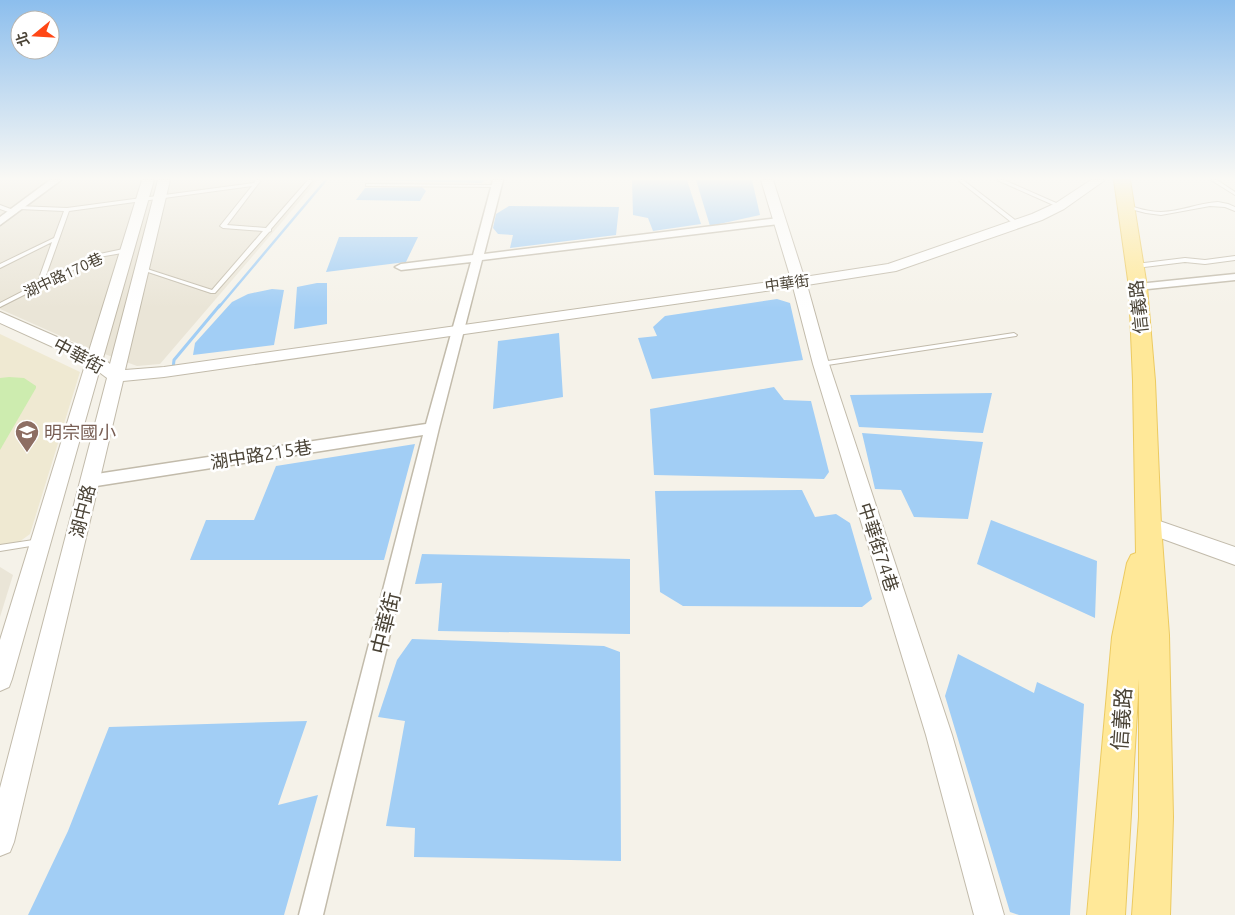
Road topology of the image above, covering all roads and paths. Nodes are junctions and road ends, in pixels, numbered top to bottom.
1 (62, 223) edge
2 (141, 223) edge
3 (150, 223) edge
4 (226, 223) edge
5 (275, 223) edge
6 (487, 223) edge
7 (765, 223) edge
8 (780, 223) edge
9 (1020, 223) edge
10 (1128, 223) edge
11 (1017, 224) joint
12 (269, 230) junction
13 (55, 239) junction
14 (128, 250) junction
15 (478, 258) junction
16 (1235, 258) edge
17 (0, 266) edge
18 (1134, 266) junction
19 (401, 267) dead end
20 (142, 269) junction
21 (1235, 277) edge
22 (799, 282) junction
23 (39, 286) junction
24 (1138, 287) junction
25 (0, 305) edge
26 (0, 317) edge
27 (458, 330) junction
28 (1014, 334) dead end
29 (95, 360) junction
30 (821, 364) junction
31 (115, 376) junction
32 (432, 428) junction
33 (90, 480) junction
34 (1148, 525) junction
35 (40, 542) junction
36 (0, 548) edge
37 (1235, 556) edge
38 (0, 678) edge
39 (6, 795) edge
40 (0, 842) edge
41 (311, 915) edge
42 (989, 915) edge
43 (1106, 915) edge
44 (1151, 915) edge

1 - 13 lane
2 - 14 street, 湖中路
3 - 20 street, 湖中路
4 - 12 lane
5 - 12 lane
6 - 15 street, 中華街
7 - 15 street
8 - 22 street, 中華街74巷
9 - 11 street, 中華街
10 - 18 main road, 信義路
11 - 22 street, 中華街
12 - 20 lane
13 - 17 lane
13 - 23 lane
14 - 23 lane, 湖中路170巷
14 - 29 street, 湖中路
15 - 19 street
15 - 27 street, 中華街
16 - 18 lane
18 - 24 main road, 信義路
20 - 31 street, 湖中路
21 - 24 street
22 - 27 street, 中華街
22 - 30 street, 中華街74巷
23 - 25 lane, 湖中路170巷
24 - 34 main road, 信義路
26 - 29 street, 中華街
27 - 31 street, 中華街
27 - 32 street, 中華街
28 - 30 lane
29 - 31 street, 中華街
29 - 35 street, 湖中路
30 - 42 street, 中華街74巷
31 - 33 street, 湖中路
32 - 33 street, 湖中路215巷
32 - 41 street, 中華街
33 - 39 street, 湖中路
34 - 37 street
34 - 43 main road, 信義路
34 - 44 main road, 信義路
35 - 36 lane
35 - 38 street, 湖中路
39 - 40 street, 湖中路

